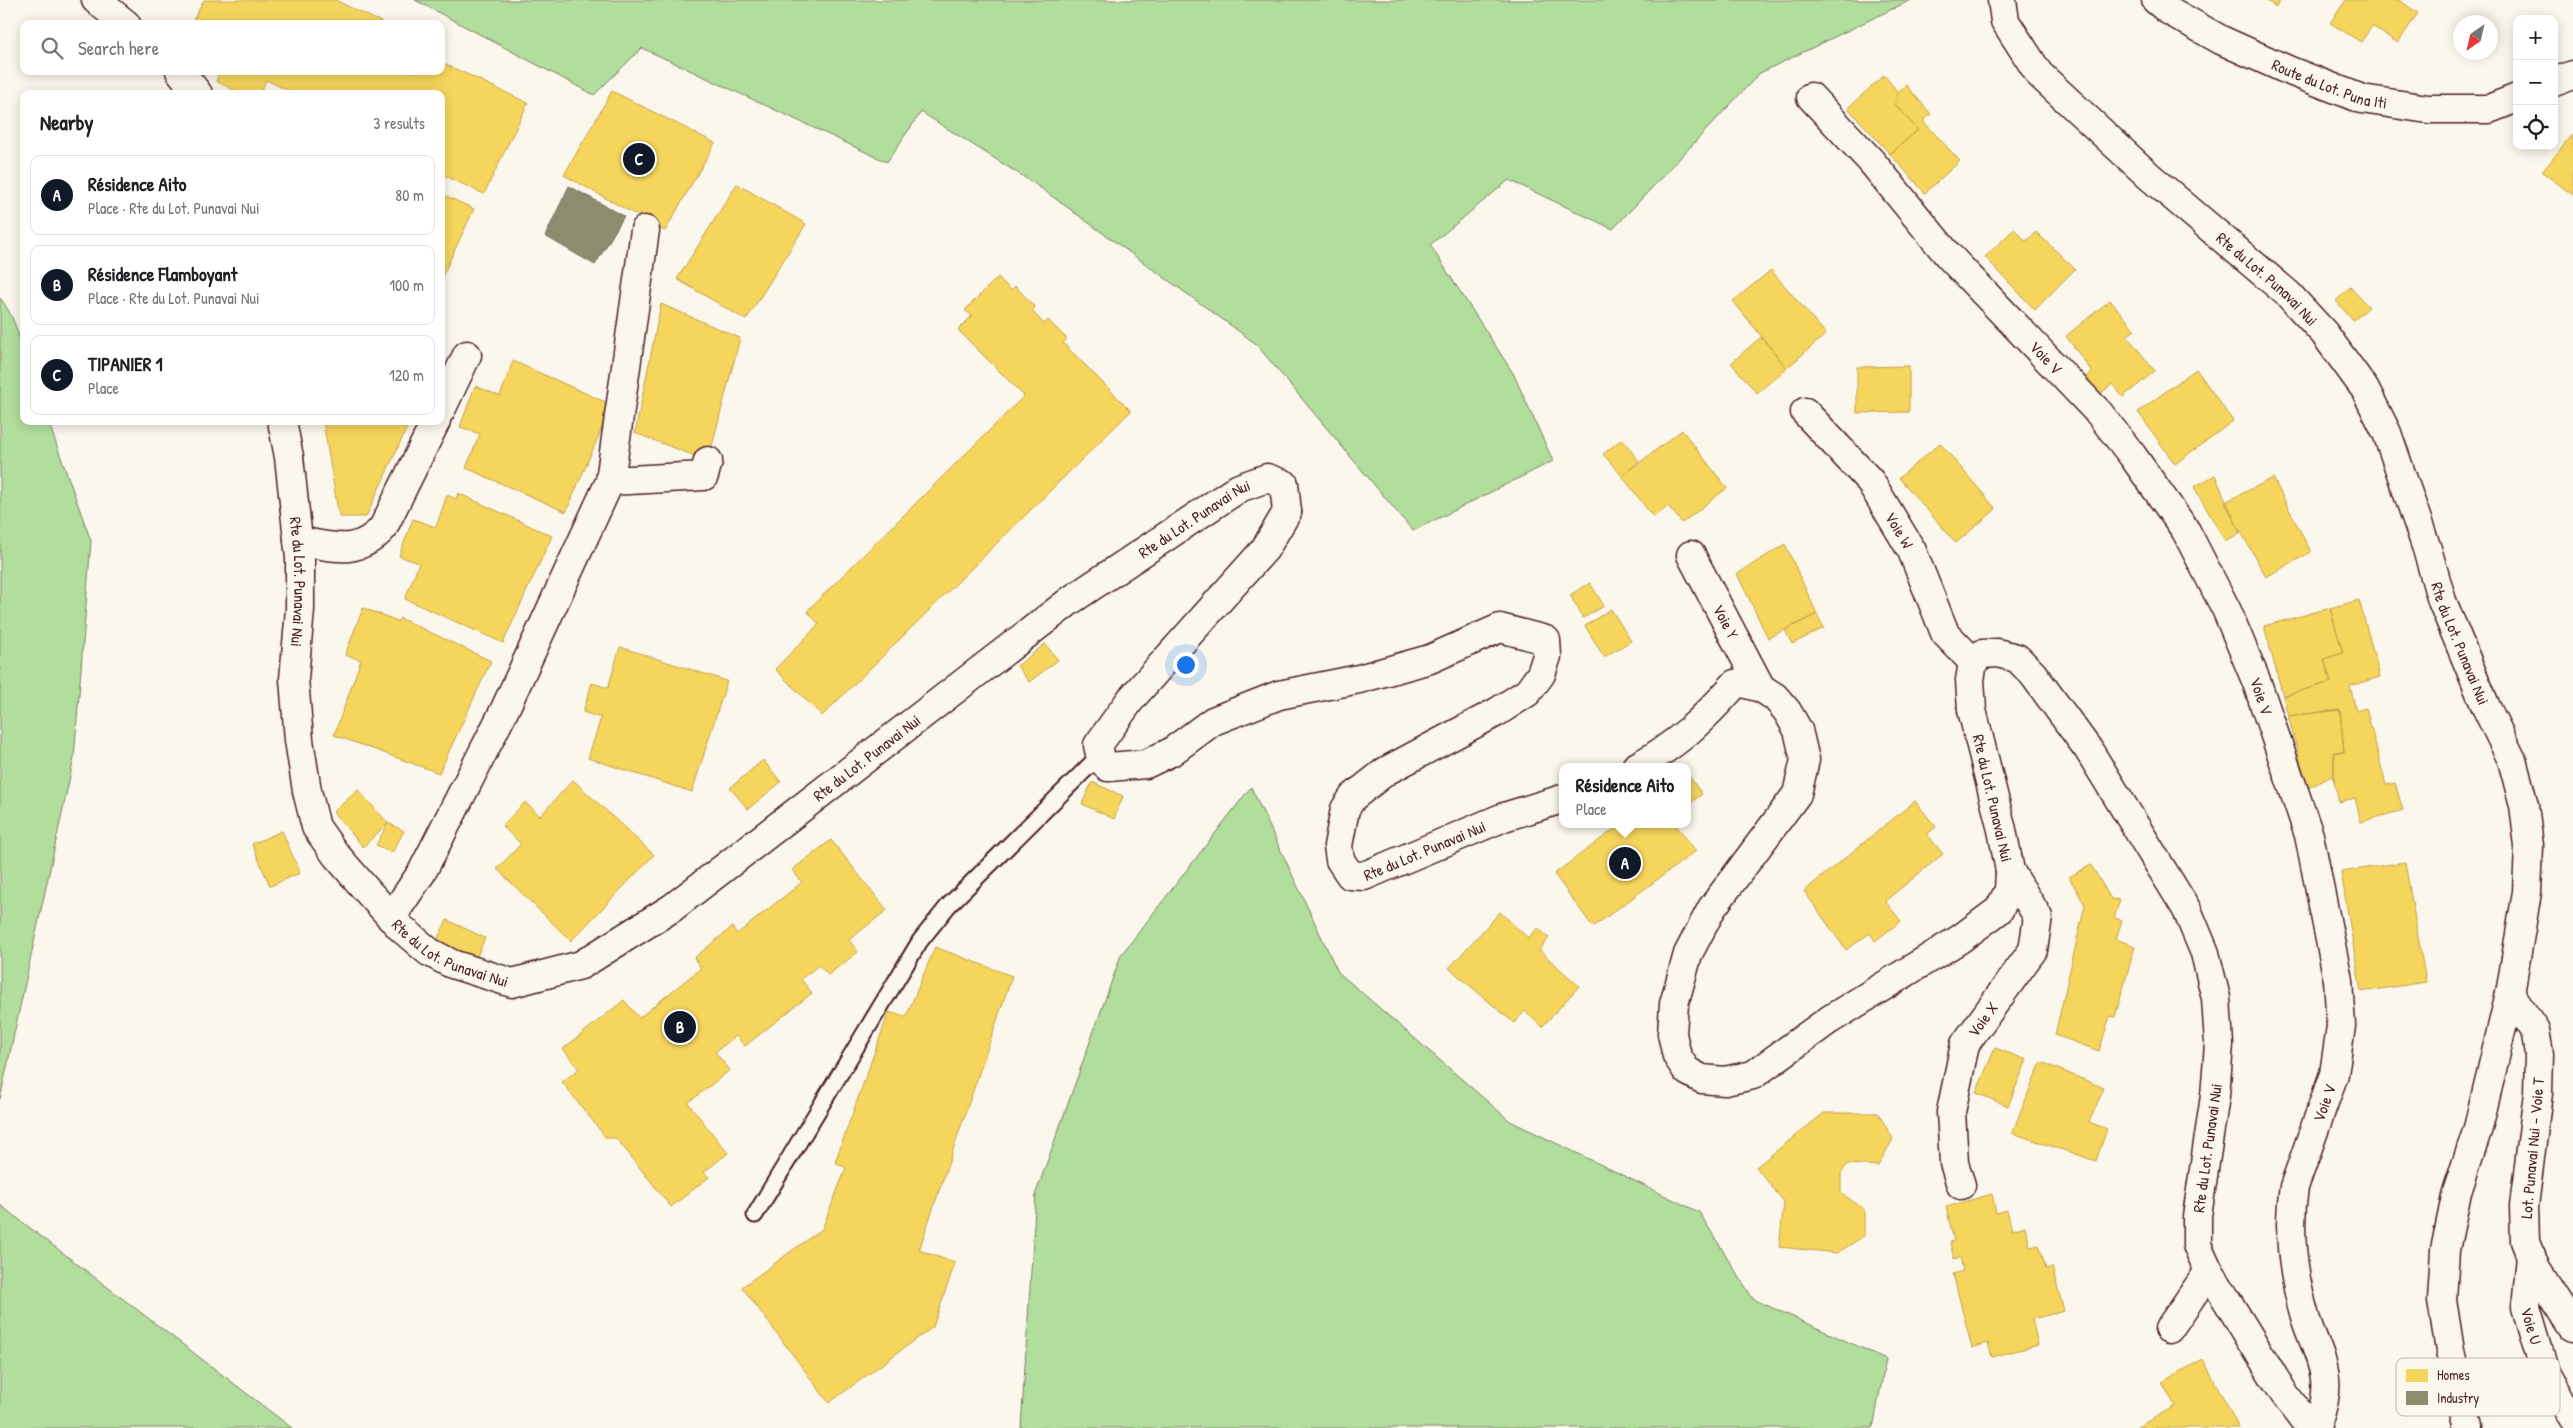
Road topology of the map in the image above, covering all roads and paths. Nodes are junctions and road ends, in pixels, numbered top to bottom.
1 (96, 0) edge
2 (2002, 0) edge
3 (2156, 0) edge
4 (121, 20) edge
5 (183, 75) edge
6 (2573, 75) edge
7 (2558, 81) edge
8 (195, 90) edge
9 (1811, 97) dead end
10 (2513, 100) edge
11 (644, 230) dead end
12 (467, 355) dead end
13 (445, 402) edge
14 (1805, 412) dead end
15 (283, 425) edge
16 (434, 425) edge
17 (708, 462) dead end
18 (610, 481) junction
19 (298, 541) junction
20 (1691, 555) dead end
21 (1972, 662) junction
22 (1761, 688) junction
23 (1100, 755) junction
24 (1643, 763) edge
25 (1559, 800) edge
26 (2010, 871) junction
27 (391, 918) junction
28 (2510, 994) junction
29 (1961, 1185) dead end
30 (755, 1215) dead end
31 (2531, 1255) junction
32 (2209, 1271) junction
33 (2573, 1327) edge
34 (2169, 1329) dead end
35 (2452, 1358) edge
36 (2541, 1358) edge
37 (2560, 1397) edge
38 (2573, 1420) edge
39 (2310, 1428) edge
40 (2316, 1428) edge

1 - 4 street
2 - 28 street, Rte du Lot. Punavai Nui
3 - 10 street, Route du Lot. Puna Iti
5 - 8 street
6 - 7 street
9 - 40 street, Voie V
11 - 18 street
12 - 13 street
14 - 21 street, Voie W
15 - 19 street, Rte du Lot. Punavai Nui
16 - 19 street
17 - 18 street
18 - 27 street
19 - 27 street, Rte du Lot. Punavai Nui
20 - 22 street, Voie Y
21 - 26 street, Rte du Lot. Punavai Nui
21 - 32 street, Rte du Lot. Punavai Nui
22 - 24 street, Rte du Lot. Punavai Nui
22 - 26 street, Rte du Lot. Punavai Nui
23 - 25 street, Rte du Lot. Punavai Nui
23 - 27 street, Rte du Lot. Punavai Nui
23 - 30 lane
26 - 29 street, Voie X
28 - 31 street, Lot. Punavai Nui - Voie T
28 - 35 street, Rte du Lot. Punavai Nui
31 - 33 street, Lot. Punavai Nui - Voie T
31 - 36 street, Voie U
32 - 34 street
32 - 39 street, Rte du Lot. Punavai Nui
37 - 38 street, Voie U

